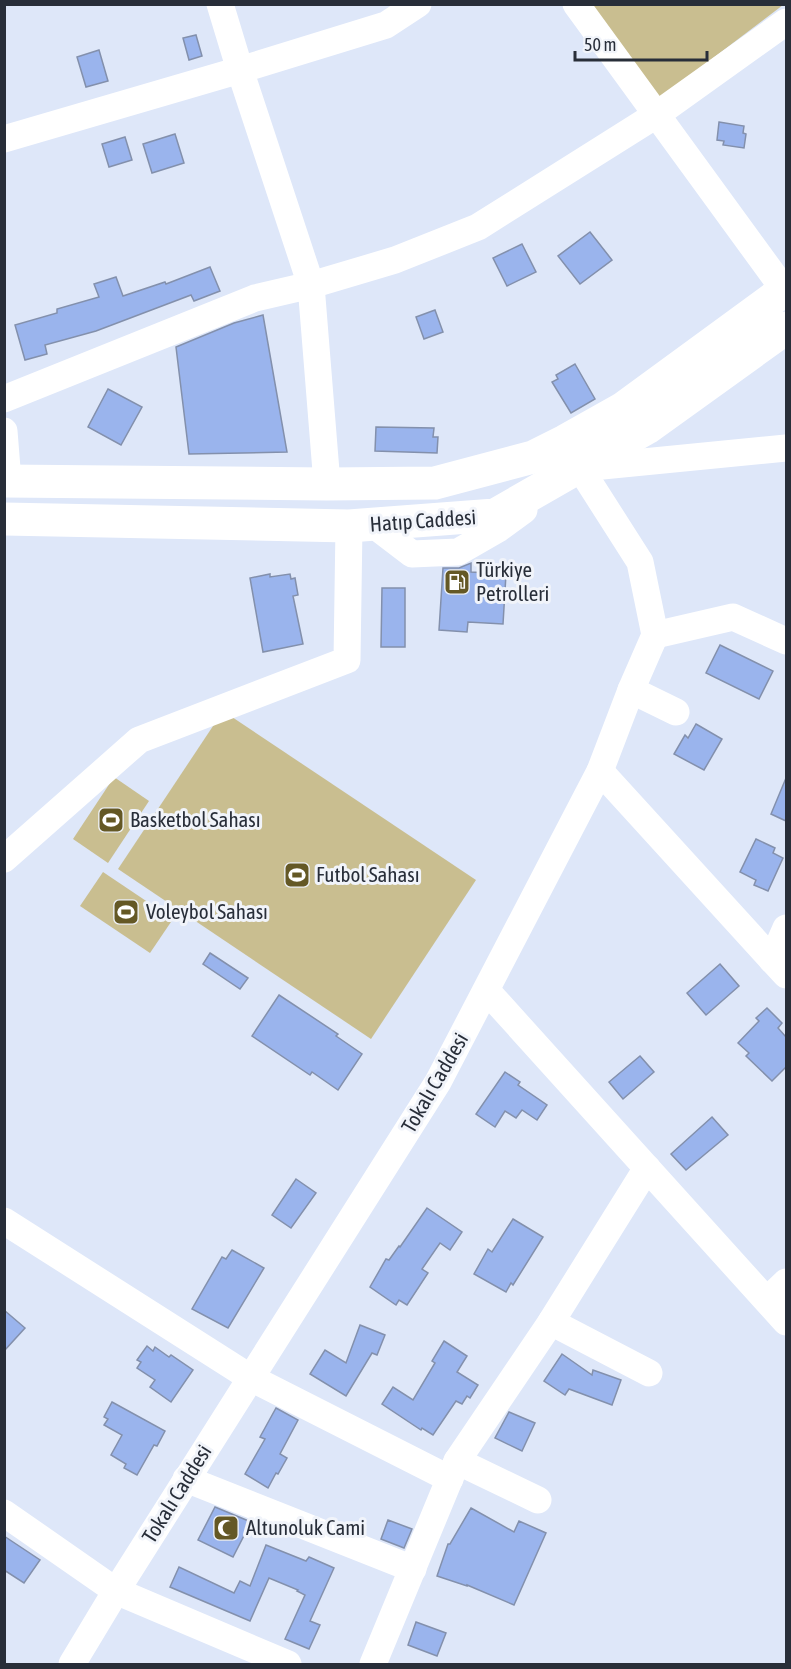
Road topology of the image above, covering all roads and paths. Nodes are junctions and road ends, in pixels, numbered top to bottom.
1 (220, 4) edge
2 (418, 4) edge
3 (576, 4) edge
4 (786, 22) edge
5 (240, 70) junction
6 (656, 115) junction
7 (6, 133) edge
8 (311, 285) junction
9 (786, 290) edge
10 (786, 328) edge
11 (4, 399) edge
12 (4, 431) edge
13 (786, 448) edge
14 (573, 455) junction
15 (6, 481) edge
16 (327, 484) junction
17 (4, 519) edge
18 (361, 525) junction
19 (656, 635) junction
20 (786, 641) edge
21 (631, 690) junction
22 (676, 712) dead end
23 (600, 771) junction
24 (4, 859) edge
25 (786, 928) edge
26 (779, 968) edge
27 (487, 991) junction
28 (647, 1168) junction
29 (4, 1221) edge
30 (786, 1282) edge
31 (767, 1300) junction
32 (551, 1322) junction
33 (786, 1322) edge
34 (650, 1373) dead end
35 (251, 1378) junction
36 (454, 1470) junction
37 (186, 1479) junction
38 (538, 1500) dead end
39 (4, 1513) edge
40 (413, 1569) junction
41 (116, 1591) junction
42 (72, 1665) edge
43 (288, 1665) edge
44 (374, 1665) edge

1 - 5 street
2 - 5 street
3 - 6 street
4 - 6 street
5 - 7 street
5 - 8 street
6 - 8 street
6 - 9 street
8 - 11 street
8 - 16 street
9 - 14 main road, Hatıp Caddesi
10 - 14 main road, Hatıp Caddesi
12 - 15 street
13 - 14 street
14 - 16 main road, Hatıp Caddesi
14 - 18 main road, Hatıp Caddesi
14 - 19 street
15 - 16 main road, Hatıp Caddesi
17 - 18 main road, Hatıp Caddesi
18 - 24 street
19 - 20 street
19 - 21 street, Tokalı Caddesi
21 - 22 street
21 - 23 street, Tokalı Caddesi
23 - 26 street
23 - 27 street, Tokalı Caddesi
25 - 26 street
27 - 28 street
27 - 35 street, Tokalı Caddesi
28 - 31 street
28 - 32 street
29 - 35 street
30 - 31 street
31 - 33 street
32 - 34 street
32 - 36 street
35 - 36 street
35 - 37 street, Tokalı Caddesi
36 - 38 street
36 - 40 street
37 - 40 street
37 - 41 street, Tokalı Caddesi
39 - 41 street
40 - 44 street
41 - 42 street, Tokalı Caddesi
41 - 43 street

